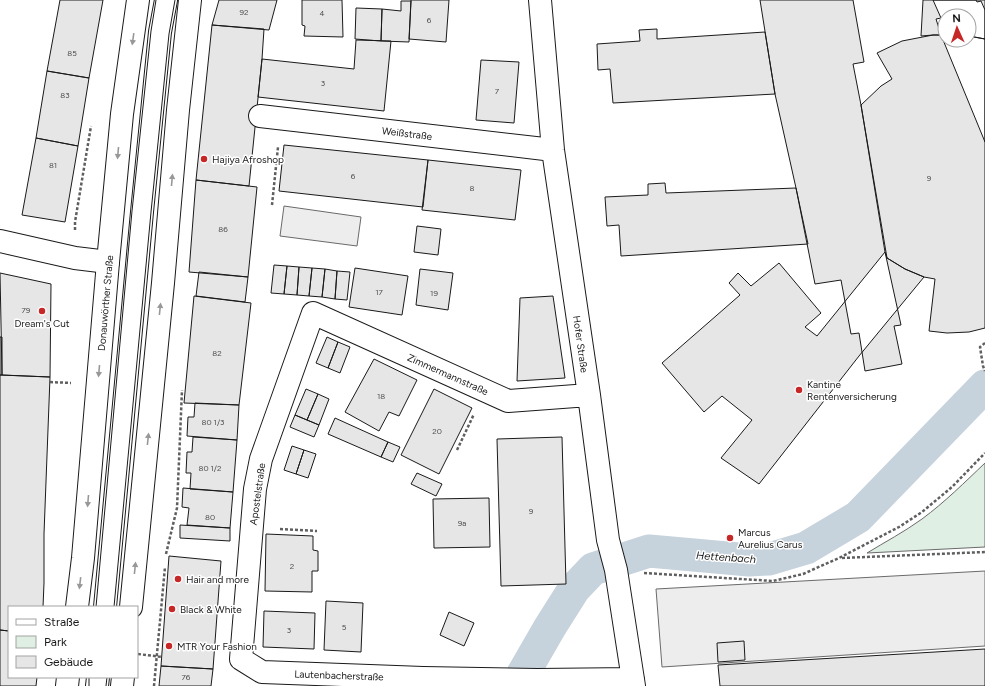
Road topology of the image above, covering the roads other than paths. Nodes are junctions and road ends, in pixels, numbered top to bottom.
1 (138, 0) edge
2 (166, 0) edge
3 (190, 0) edge
4 (540, 0) edge
5 (271, 117) road end
6 (553, 150) junction
7 (0, 241) edge
8 (108, 262) junction
9 (313, 313) joint
10 (589, 395) junction
11 (77, 606) edge
12 (105, 606) edge
13 (131, 606) edge
14 (241, 659) joint
15 (634, 683) edge

1 -> 8 street, Donauwörther Straße
2 - 12 street
13 -> 3 street
4 - 6 street, Hofer Straße
5 - 6 street, Weißstraße
6 - 10 street, Hofer Straße
7 - 8 street
8 -> 11 street, Donauwörther Straße
9 - 10 street, Zimmermannstraße
9 - 14 street, Apostelstraße
10 - 15 street, Hofer Straße
14 - 15 street, Lautenbacherstraße

